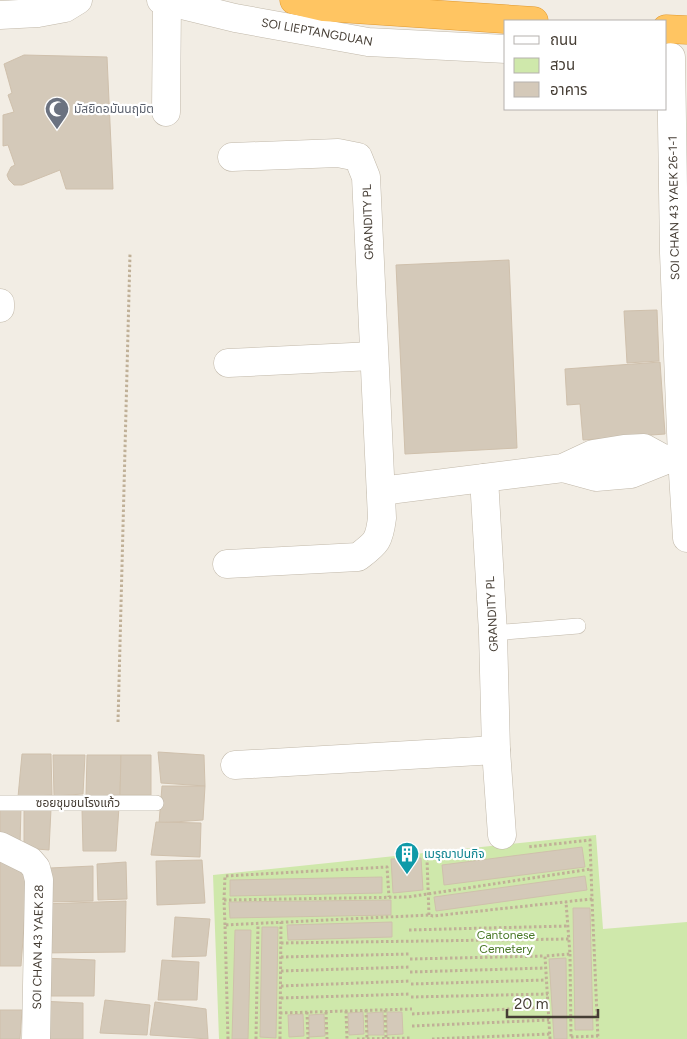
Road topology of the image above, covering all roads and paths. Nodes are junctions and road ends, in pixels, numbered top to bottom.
1 (78, 0) edge
2 (294, 0) edge
3 (164, 1) edge
4 (0, 15) edge
5 (519, 20) edge
6 (667, 29) edge
7 (687, 30) edge
8 (504, 49) edge
9 (675, 57) edge
10 (166, 112) dead end
11 (232, 157) dead end
12 (130, 254) dead end
13 (0, 303) edge
14 (0, 308) edge
15 (373, 356) junction
16 (228, 363) dead end
17 (674, 458) junction
18 (484, 478) junction
19 (381, 491) junction
20 (687, 538) edge
21 (227, 564) dead end
22 (578, 626) dead end
23 (493, 633) junction
24 (118, 722) dead end
25 (496, 750) junction
26 (235, 765) dead end
27 (0, 803) edge
28 (156, 803) dead end
29 (503, 845) junction
30 (0, 846) edge
31 (591, 869) junction
32 (428, 894) junction
33 (389, 897) junction
34 (592, 899) junction
35 (224, 900) junction
36 (566, 902) junction
37 (429, 915) junction
38 (282, 922) junction
39 (258, 924) junction
40 (225, 925) junction
41 (568, 926) junction
42 (409, 930) dead end
43 (569, 939) junction
44 (281, 943) junction
45 (410, 954) dead end
46 (570, 954) junction
47 (545, 956) junction
48 (281, 957) junction
49 (410, 959) dead end
50 (545, 968) junction
51 (281, 971) junction
52 (546, 980) junction
53 (281, 986) junction
54 (548, 994) junction
55 (281, 998) junction
56 (549, 1007) junction
57 (366, 1010) junction
58 (385, 1010) junction
59 (346, 1011) junction
60 (307, 1012) junction
61 (326, 1012) junction
62 (280, 1013) junction
63 (549, 1020) junction
64 (412, 1026) dead end
65 (550, 1034) junction
66 (412, 1038) dead end
67 (571, 1038) edge
68 (598, 1038) edge
69 (36, 1039) edge
70 (228, 1039) edge
71 (256, 1039) edge
72 (280, 1039) edge
73 (308, 1039) edge
74 (327, 1039) edge
75 (348, 1039) edge
76 (357, 1039) edge
77 (367, 1039) edge
78 (386, 1039) edge
79 (432, 1039) edge
80 (550, 1039) edge

1 - 4 street
2 - 5 highway
3 - 8 street, SOI LIEPTANGDUAN
3 - 10 street
6 - 7 highway
9 - 17 street, SOI CHAN 43 YAEK 26-1-1
11 - 15 street, GRANDITY PL
12 - 24 path
13 - 14 street
15 - 16 street
15 - 19 street, GRANDITY PL
17 - 18 street
17 - 20 street, SOI CHAN 43 YAEK 26-1-1
18 - 19 street
18 - 23 street, GRANDITY PL
19 - 21 street, GRANDITY PL
22 - 23 lane
23 - 25 street, GRANDITY PL
25 - 26 street
25 - 29 street, GRANDITY PL
27 - 28 lane, ซอยชุมชนโรงแก้ว
29 - 31 path
29 - 32 path
30 - 69 street, SOI CHAN 43 YAEK 28
31 - 32 path
31 - 34 path
32 - 33 path
32 - 37 path
33 - 35 path
33 - 35 path
34 - 36 path
34 - 68 path
35 - 40 path
36 - 37 path
36 - 41 path
37 - 38 path
38 - 39 path
38 - 44 path
39 - 40 path
39 - 71 path
40 - 70 path
41 - 42 path
41 - 43 path
43 - 44 path
43 - 46 path
44 - 48 path
45 - 48 path
46 - 47 path
46 - 67 path
47 - 49 path
47 - 50 path
48 - 51 path
50 - 51 path
50 - 52 path
51 - 53 path
52 - 53 path
52 - 54 path
53 - 55 path
54 - 55 path
54 - 56 path
55 - 62 path
56 - 58 path
56 - 63 path
57 - 58 path
57 - 59 path
57 - 77 path
58 - 78 path
59 - 61 path
59 - 75 path
60 - 61 path
60 - 62 path
60 - 73 path
61 - 74 path
62 - 72 path
63 - 64 path
63 - 65 path
65 - 79 path
65 - 80 path
66 - 78 path
67 - 68 path
76 - 77 path
77 - 78 path

